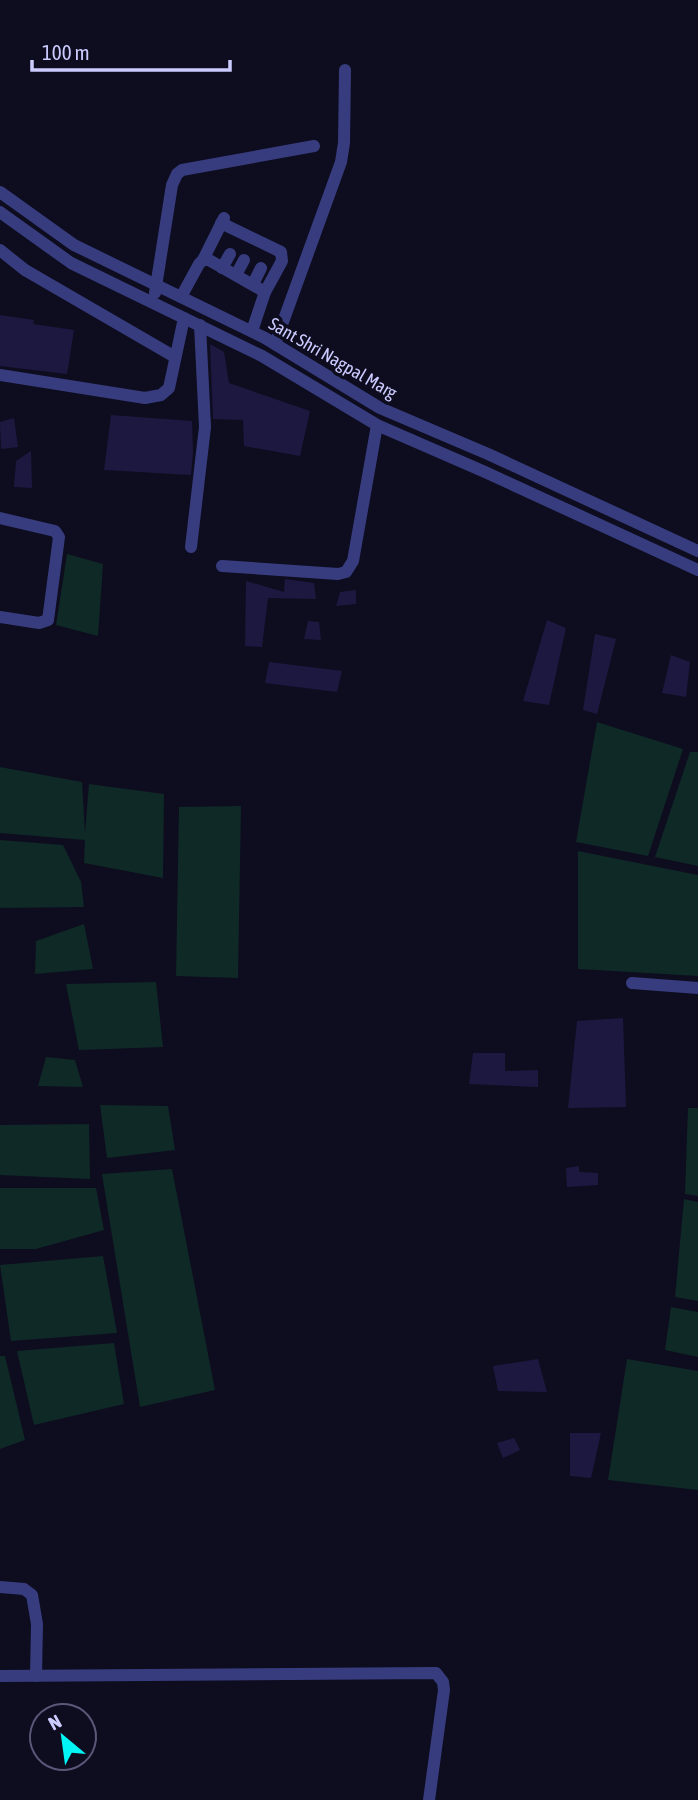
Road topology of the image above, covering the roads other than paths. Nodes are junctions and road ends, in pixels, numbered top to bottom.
1 (345, 70) dead end
2 (314, 146) dead end
3 (0, 192) edge
4 (0, 212) edge
5 (216, 247) dead end
6 (0, 250) edge
7 (230, 254) dead end
8 (206, 260) junction
9 (244, 260) dead end
10 (222, 268) junction
11 (261, 268) dead end
12 (236, 275) junction
13 (253, 284) junction
14 (158, 286) junction
15 (265, 292) junction
16 (181, 297) junction
17 (152, 302) junction
18 (184, 318) junction
19 (200, 325) junction
20 (252, 331) junction
21 (275, 344) junction
22 (175, 357) junction
23 (0, 375) edge
24 (377, 425) junction
25 (0, 518) edge
26 (191, 547) dead end
27 (698, 551) edge
28 (222, 566) dead end
29 (698, 570) edge
30 (0, 617) edge
31 (632, 983) dead end
32 (698, 988) edge
33 (0, 1587) edge
34 (0, 1676) edge
35 (36, 1676) junction
36 (429, 1800) edge

1 - 21 street
2 - 14 street
3 - 14 street, Sant Shri Nagpal Marg
4 - 17 street, Sant Shri Nagpal Marg
5 - 8 street
6 - 22 street
7 - 10 street
8 - 10 street
8 - 15 street
8 - 16 street
9 - 12 street
10 - 12 street
11 - 13 street
12 - 13 street
13 - 15 street
14 - 16 street, Sant Shri Nagpal Marg
14 - 17 street
15 - 20 street
16 - 20 street, Sant Shri Nagpal Marg
17 - 18 street, Sant Shri Nagpal Marg
18 - 19 street, Sant Shri Nagpal Marg
18 - 22 street
19 - 24 street, Sant Shri Nagpal Marg
19 - 26 street
20 - 21 street, Sant Shri Nagpal Marg
21 - 27 street, Sant Shri Nagpal Marg
22 - 23 street
24 - 28 street
24 - 29 street, Sant Shri Nagpal Marg
25 - 30 street
31 - 32 street
33 - 35 street
34 - 35 street
35 - 36 street

